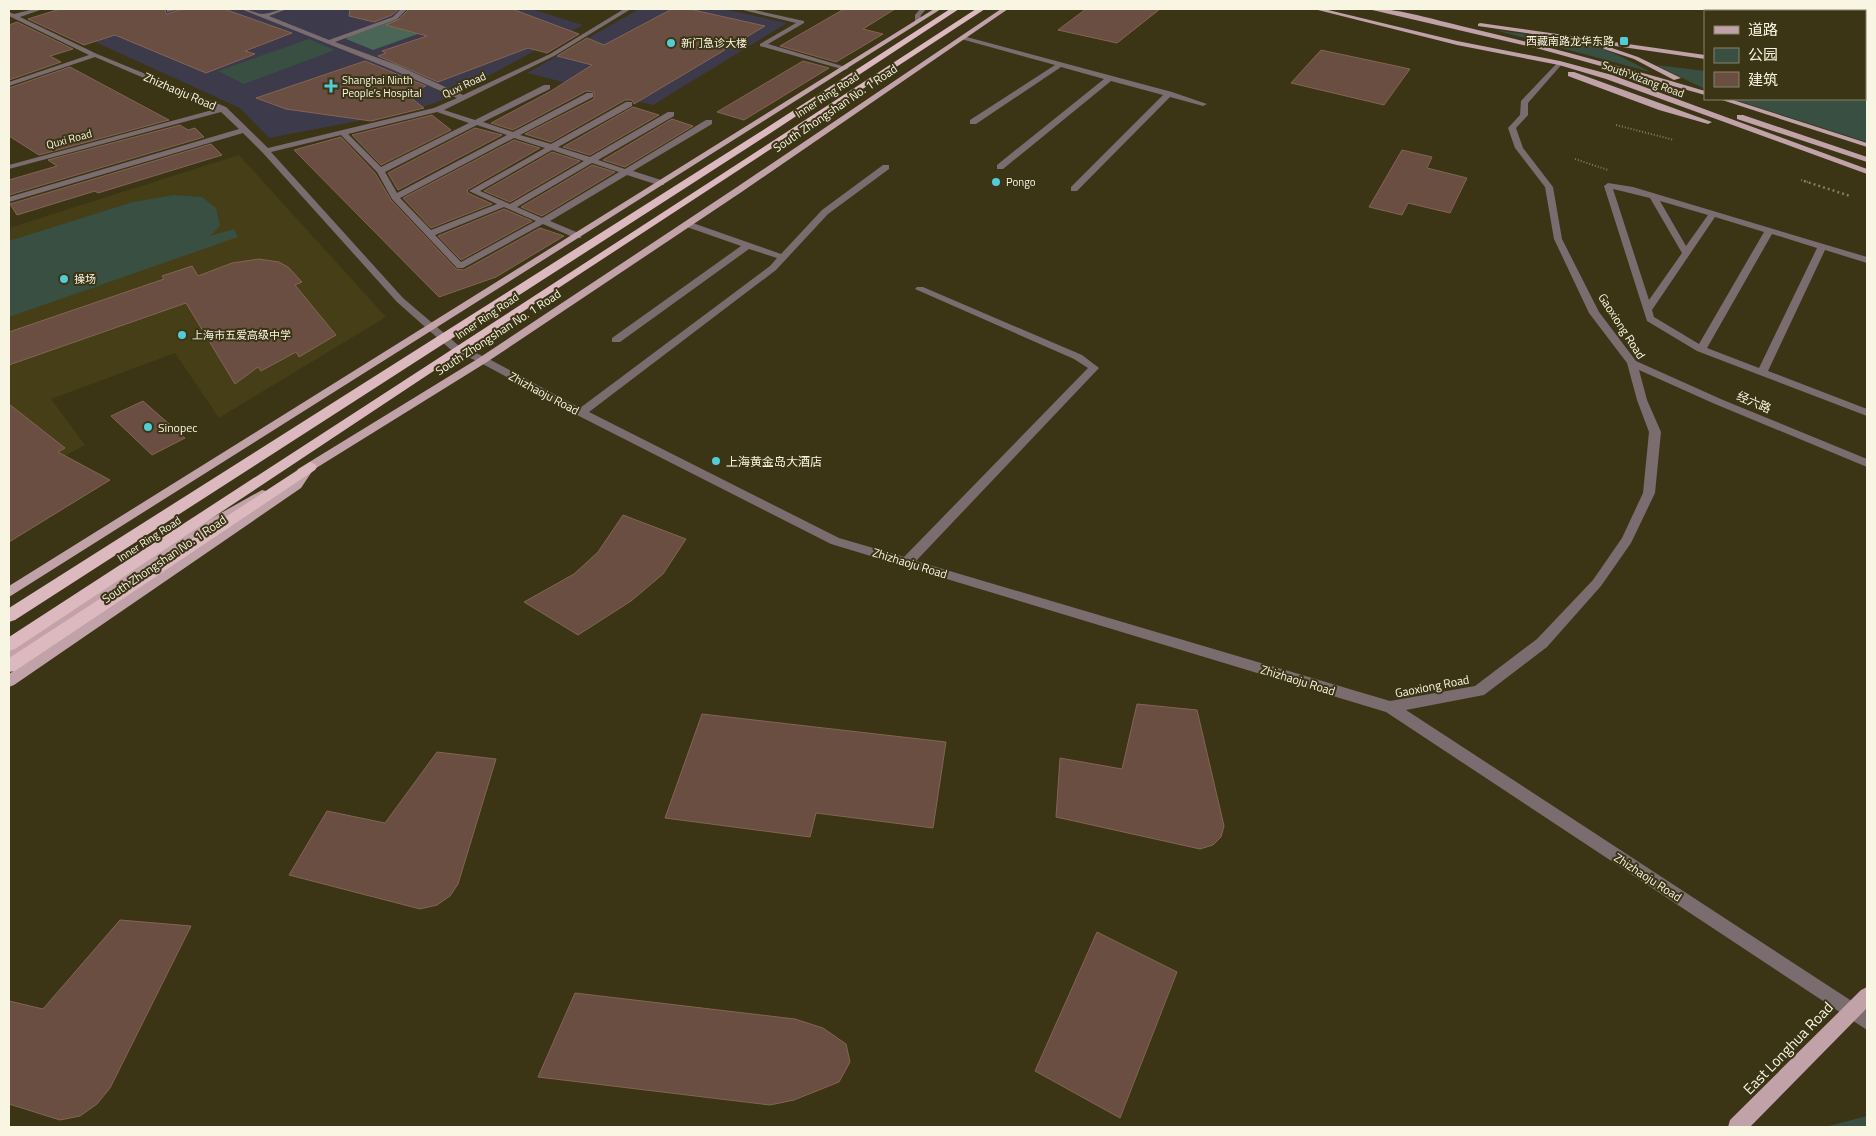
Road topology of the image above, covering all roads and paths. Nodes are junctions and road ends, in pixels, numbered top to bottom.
1 (40, 9) edge
2 (178, 9) edge
3 (244, 9) edge
4 (284, 9) edge
5 (404, 9) edge
6 (628, 9) edge
7 (742, 9) edge
8 (923, 9) edge
9 (938, 9) edge
10 (955, 9) edge
11 (981, 9) edge
12 (1005, 9) edge
13 (1317, 9) edge
14 (1371, 9) edge
15 (1380, 10) junction
16 (169, 12) dead end
17 (12, 15) edge
18 (263, 16) junction
19 (917, 22) junction
20 (963, 38) junction
21 (1573, 38) junction
22 (329, 42) junction
23 (95, 55) junction
24 (1704, 56) edge
25 (1060, 65) junction
26 (1557, 65) junction
27 (844, 68) junction
28 (1609, 77) junction
29 (1110, 78) junction
30 (9, 84) edge
31 (547, 87) dead end
32 (1704, 92) edge
33 (1704, 92) edge
34 (1169, 94) junction
35 (590, 95) dead end
36 (464, 98) junction
37 (1726, 100) edge
38 (629, 104) dead end
39 (1203, 104) dead end
40 (223, 109) junction
41 (437, 110) junction
42 (671, 114) dead end
43 (709, 122) dead end
44 (973, 122) dead end
45 (475, 123) junction
46 (1616, 125) dead end
47 (244, 130) junction
48 (342, 132) junction
49 (514, 135) junction
50 (1674, 140) dead end
51 (1867, 145) edge
52 (552, 147) junction
53 (266, 151) junction
54 (1830, 158) junction
55 (1575, 159) dead end
56 (591, 160) junction
57 (1867, 160) edge
58 (1000, 166) dead end
59 (9, 167) edge
60 (886, 167) dead end
61 (380, 171) junction
62 (626, 172) junction
63 (1616, 172) dead end
64 (1867, 172) edge
65 (1801, 180) dead end
66 (661, 183) junction
67 (1074, 188) dead end
68 (1653, 196) junction
69 (1850, 196) dead end
70 (395, 197) junction
71 (9, 200) edge
72 (507, 206) junction
73 (1713, 214) junction
74 (544, 221) junction
75 (688, 224) junction
76 (1769, 231) junction
77 (429, 234) junction
78 (578, 236) junction
79 (748, 245) junction
80 (1822, 247) junction
81 (1686, 253) junction
82 (782, 257) junction
83 (1867, 260) edge
84 (920, 289) dead end
85 (1648, 310) junction
86 (432, 328) junction
87 (616, 340) dead end
88 (1701, 349) junction
89 (483, 360) junction
90 (1632, 363) junction
91 (1762, 373) junction
92 (581, 413) junction
93 (1867, 413) edge
94 (1867, 463) edge
95 (310, 467) junction
96 (908, 561) junction
97 (9, 592) edge
98 (9, 616) edge
99 (9, 645) edge
100 (9, 656) edge
101 (9, 666) edge
102 (9, 681) edge
103 (1390, 707) junction
104 (1867, 996) edge
105 (1852, 1010) junction
106 (1867, 1021) edge
107 (1737, 1127) edge

1 - 17 street
2 - 16 street
3 - 18 street
4 - 18 street
5 - 22 street
6 - 36 street, Quxi Road
7 - 27 street
8 - 19 street
9 - 19 main road
10 - 98 highway, Inner Ring Road
11 - 99 highway, Inner Ring Road
12 - 20 main road, South Zhongshan No. 1 Road
13 - 26 main road, South Xizang Road
14 - 15 main road, South Xizang Road
15 - 21 main road, South Xizang Road
15 - 32 main road, South Xizang Road
17 - 23 street, Zhizhaoju Road
18 - 22 street
19 - 27 main road
20 - 25 street
20 - 75 main road, South Zhongshan No. 1 Road
21 - 24 main road, South Xizang Road
21 - 33 main road
22 - 36 street
23 - 30 street
23 - 40 street, Zhizhaoju Road
25 - 29 street
25 - 44 street
26 - 28 main road, South Xizang Road
26 - 54 main road, South Xizang Road
26 - 90 street, Gaoxiong Road
27 - 66 main road
28 - 54 main road, South Xizang Road
28 - 57 main road
29 - 34 street
29 - 58 street
31 - 45 street
34 - 39 street
34 - 67 street
35 - 49 street
36 - 41 street, Quxi Road
37 - 51 main road
38 - 52 street
40 - 47 street, Zhizhaoju Road
40 - 59 street, Quxi Road
41 - 45 street
41 - 48 street, Quxi Road
42 - 56 street
43 - 62 street
45 - 49 street
45 - 61 street
46 - 50 path
47 - 53 street, Zhizhaoju Road
47 - 71 street
48 - 53 street, Quxi Road
48 - 61 street
49 - 52 street
49 - 70 street
52 - 56 street
52 - 72 street
53 - 86 street, Zhizhaoju Road
54 - 64 main road, South Xizang Road
55 - 63 path
56 - 62 street
56 - 72 street
60 - 82 street
61 - 70 street
62 - 66 street
62 - 74 street
65 - 69 path
66 - 78 main road
68 - 73 street
68 - 81 street
68 - 85 street
70 - 77 street
72 - 74 street
72 - 77 street
73 - 76 street
73 - 81 street
74 - 77 street
74 - 78 street
75 - 79 street
75 - 89 main road, South Zhongshan No. 1 Road
76 - 80 street
76 - 88 street
78 - 86 main road
79 - 82 street
79 - 87 street
80 - 83 street
80 - 91 street
81 - 85 street
82 - 92 street
84 - 96 street
85 - 88 street
86 - 89 street, Zhizhaoju Road
86 - 97 main road
88 - 91 street
89 - 92 street, Zhizhaoju Road
89 - 95 main road, South Zhongshan No. 1 Road
90 - 94 street, 经六路
90 - 103 street, Gaoxiong Road
91 - 93 street
92 - 96 street, Zhizhaoju Road
95 - 100 main road
95 - 101 highway
95 - 102 main road, South Zhongshan No. 1 Road
96 - 103 street, Zhizhaoju Road
103 - 105 street, Zhizhaoju Road
104 - 105 main road, East Longhua Road
105 - 106 street, Zhizhaoju Road
105 - 107 main road, East Longhua Road

